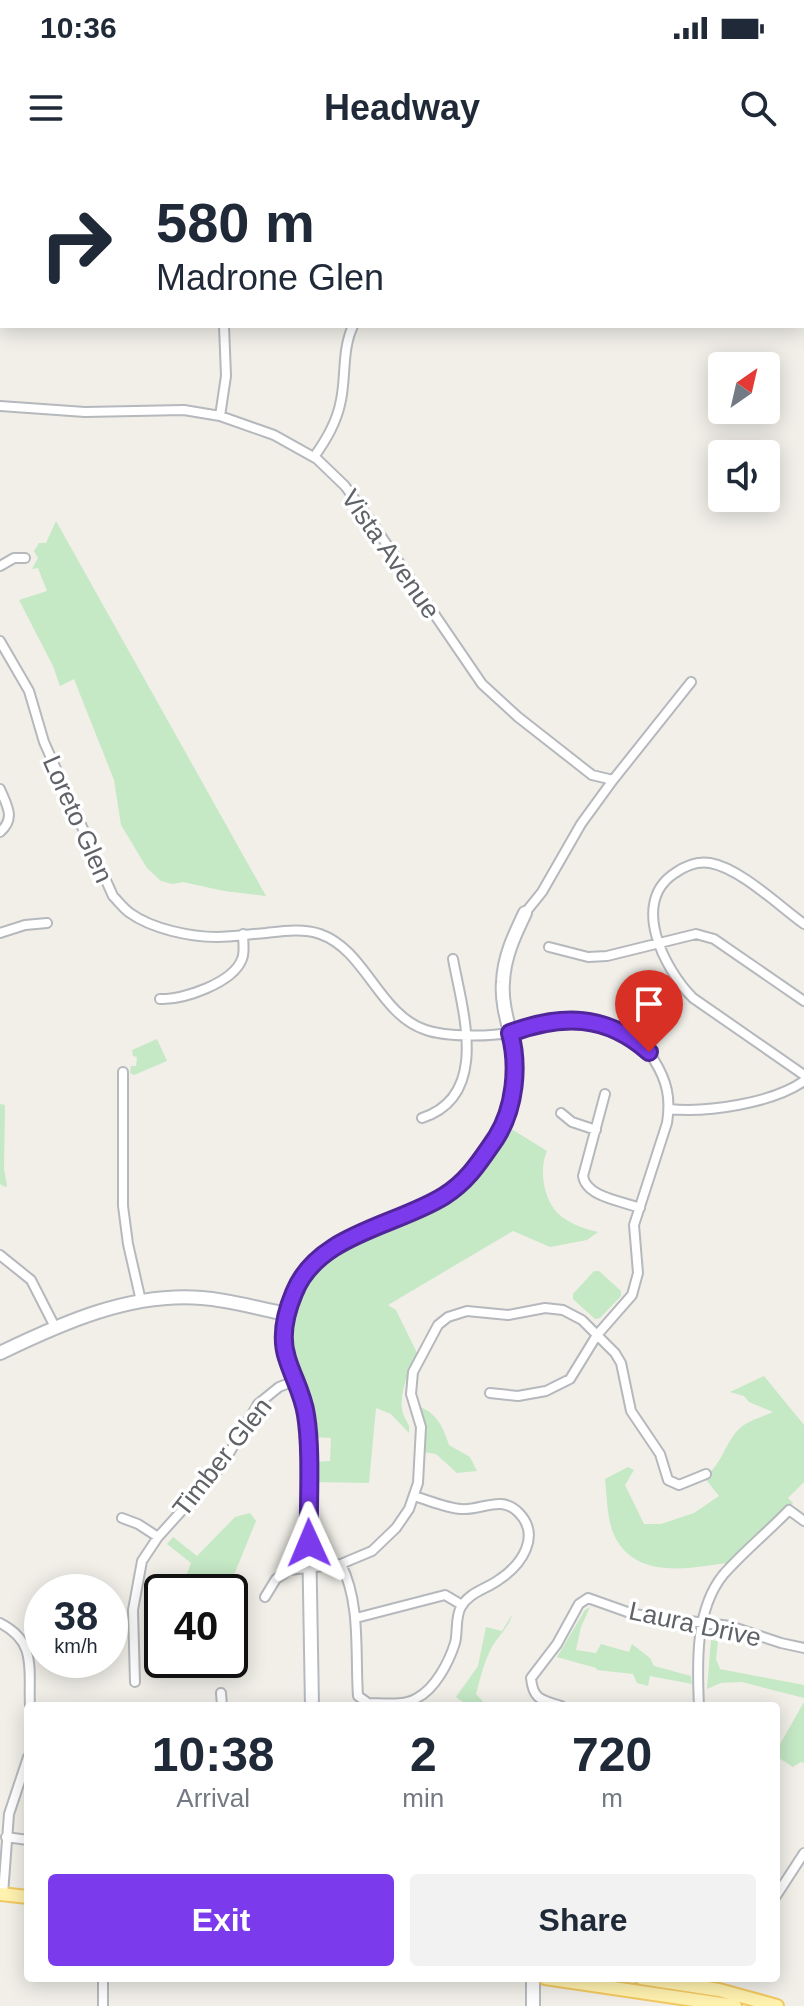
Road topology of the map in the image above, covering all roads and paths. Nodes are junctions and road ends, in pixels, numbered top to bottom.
1 (224, 328) edge
2 (352, 328) edge
3 (0, 406) edge
4 (220, 416) junction
5 (314, 457) junction
6 (25, 558) dead end
7 (0, 566) edge
8 (0, 641) edge
9 (691, 682) dead end
10 (613, 780) junction
11 (0, 789) edge
12 (4, 828) edge
13 (525, 913) joint
14 (47, 923) dead end
15 (804, 924) edge
16 (0, 933) edge
17 (243, 934) junction
18 (658, 943) junction
19 (549, 947) dead end
20 (453, 959) dead end
21 (160, 999) dead end
22 (804, 1001) edge
23 (510, 1033) junction
24 (467, 1034) junction
25 (123, 1072) dead end
26 (804, 1075) edge
27 (804, 1081) edge
28 (605, 1094) dead end
29 (669, 1109) junction
30 (561, 1113) dead end
31 (422, 1118) dead end
32 (596, 1130) junction
33 (640, 1208) junction
34 (0, 1255) edge
35 (141, 1301) junction
36 (287, 1314) junction
37 (55, 1327) junction
38 (597, 1335) junction
39 (0, 1353) edge
40 (297, 1380) junction
41 (490, 1393) dead end
42 (706, 1474) dead end
43 (414, 1496) junction
44 (122, 1518) dead end
45 (804, 1521) edge
46 (158, 1537) junction
47 (341, 1564) junction
48 (310, 1568) junction
49 (265, 1597) dead end
50 (462, 1605) junction
51 (356, 1618) junction
52 (704, 1622) junction
53 (0, 1623) edge
54 (804, 1648) edge
55 (135, 1682) dead end
56 (221, 1693) dead end
57 (30, 1702) edge
58 (222, 1702) edge
59 (312, 1702) edge
60 (367, 1702) edge
61 (388, 1702) edge
62 (548, 1702) edge
63 (699, 1702) edge
64 (24, 1768) edge
65 (6, 1837) junction
66 (24, 1839) edge
67 (804, 1853) edge
68 (780, 1890) edge
69 (1, 1894) edge
70 (24, 1897) edge
71 (103, 1982) edge
72 (533, 1982) edge
73 (640, 1982) edge
74 (103, 2006) edge
75 (533, 2006) edge
76 (735, 2006) edge
77 (777, 2006) edge

1 - 4 street
2 - 5 street
3 - 4 street, Vista Avenue
4 - 5 street, Vista Avenue
5 - 10 street, Vista Avenue
6 - 7 street
8 - 17 street, Loreto Glen
9 - 10 street
10 - 13 street
11 - 12 street
13 - 23 street
14 - 16 street
15 - 18 street
17 - 21 street
17 - 24 street, Loreto Glen
18 - 19 street
18 - 22 street
18 - 26 street
20 - 24 street
23 - 24 street, Loreto Glen
23 - 29 street, Loreto Glen
23 - 36 street
24 - 31 street
25 - 35 street
27 - 29 street
28 - 32 street
29 - 33 street
30 - 32 street
32 - 33 street
33 - 38 street
34 - 37 street
35 - 36 street
35 - 37 street
36 - 40 street
37 - 39 street
38 - 41 street
38 - 42 street
38 - 43 street
40 - 46 street, Timber Glen
40 - 48 street
43 - 47 street
43 - 50 street
44 - 46 street
45 - 52 street
46 - 55 street, Timber Glen
47 - 48 street
47 - 51 street
48 - 49 street
48 - 59 street
50 - 51 street
50 - 61 street
51 - 60 street
52 - 54 street, Laura Drive
52 - 62 street, Laura Drive
52 - 63 street
53 - 57 street
56 - 58 street
64 - 65 street
65 - 66 street
65 - 69 street
67 - 68 street
69 - 70 main road
71 - 74 street
72 - 75 street
73 - 76 main road
73 - 77 main road

